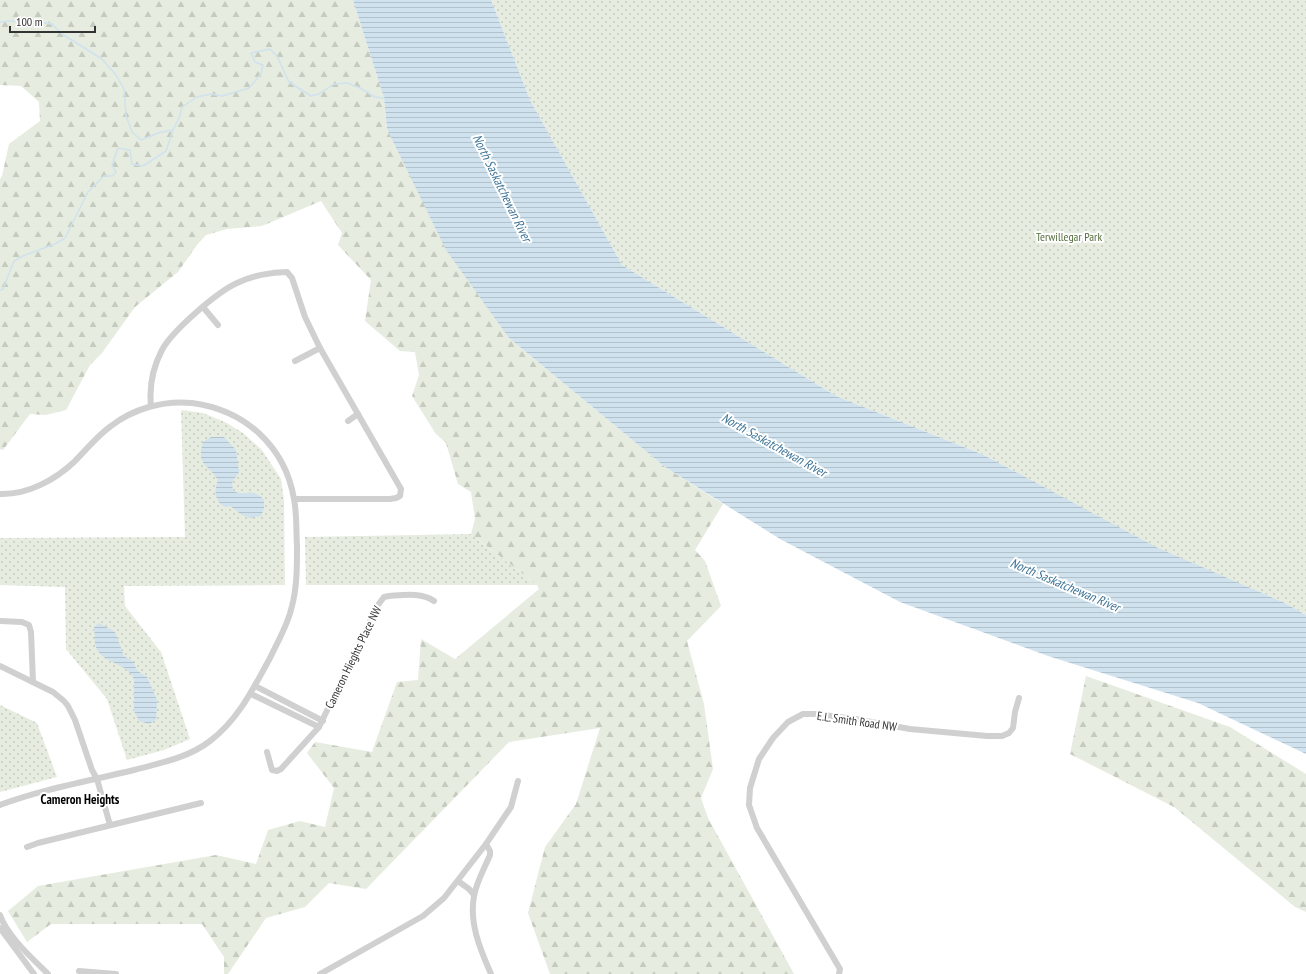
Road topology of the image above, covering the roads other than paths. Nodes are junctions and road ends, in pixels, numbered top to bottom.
1 (203, 307) junction
2 (218, 325) dead end
3 (320, 348) junction
4 (295, 361) dead end
5 (151, 406) junction
6 (358, 414) junction
7 (348, 421) dead end
8 (0, 494) edge
9 (294, 499) junction
10 (434, 602) dead end
11 (0, 621) edge
12 (0, 666) edge
13 (33, 682) junction
14 (255, 686) junction
15 (251, 694) junction
16 (1019, 698) dead end
17 (321, 724) junction
18 (267, 752) dead end
19 (97, 779) junction
20 (518, 781) dead end
21 (201, 803) dead end
22 (0, 805) edge
23 (110, 825) junction
24 (486, 844) junction
25 (27, 847) dead end
26 (458, 881) junction
27 (474, 895) junction
28 (0, 917) edge
29 (0, 928) edge
30 (15, 944) junction
31 (79, 971) dead end
32 (34, 974) edge
33 (48, 974) edge
34 (116, 974) edge
35 (320, 974) edge
36 (491, 974) edge
37 (839, 974) edge

1 - 2 street
1 - 3 street
1 - 5 street
3 - 4 street
3 - 6 street
5 - 8 street
5 - 9 street
6 - 7 street
6 - 9 street
9 - 14 street
10 - 17 street, Cameron Hieghts Place NW
11 - 13 street
12 - 13 street
13 - 19 street
14 - 15 street
14 - 17 street, Cameron Hieghts Place NW
15 - 17 street
15 - 19 street
16 - 37 street, E.L. Smith Road NW
17 - 18 street, Cameron Hieghts Place NW
19 - 22 street
19 - 23 street
20 - 24 street
21 - 23 street
23 - 25 street
24 - 26 street
24 - 27 street
26 - 27 street
26 - 35 street
27 - 36 street
28 - 30 street
29 - 30 street
30 - 32 street
30 - 33 street
31 - 34 street

